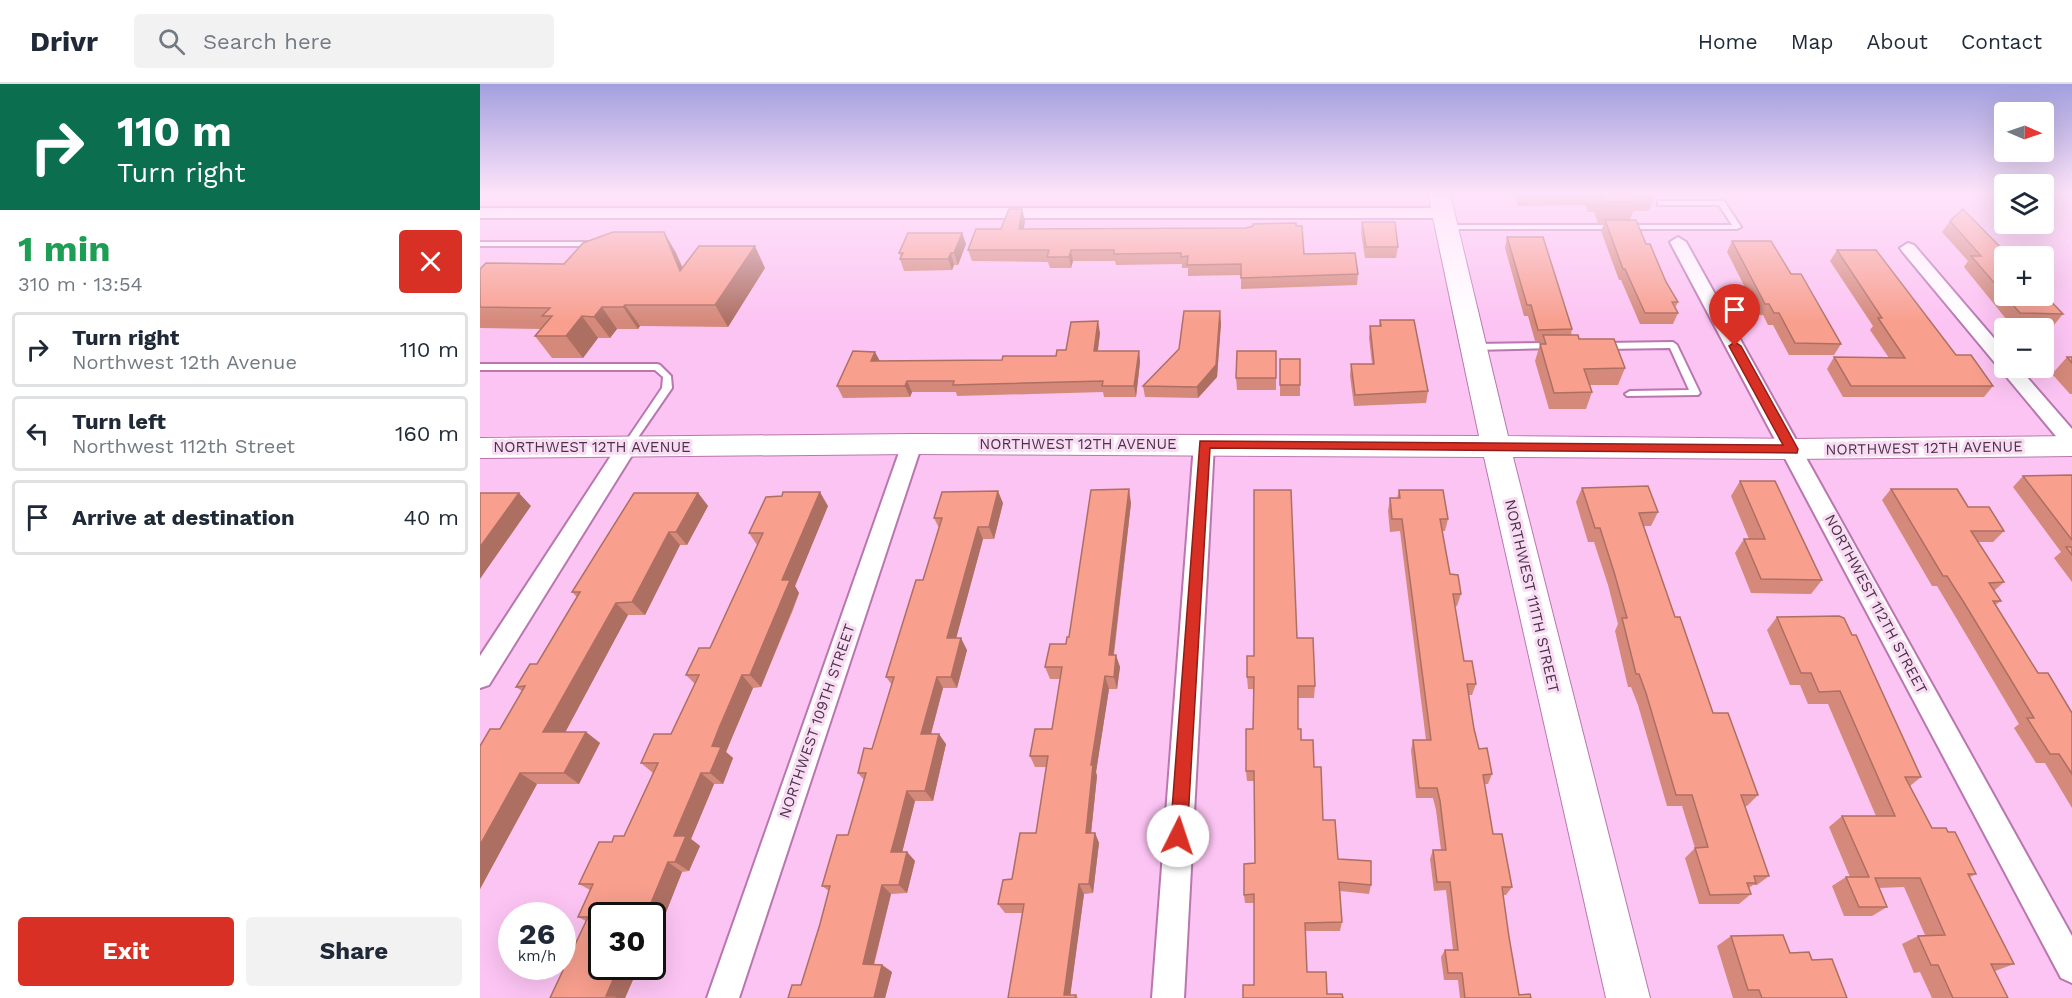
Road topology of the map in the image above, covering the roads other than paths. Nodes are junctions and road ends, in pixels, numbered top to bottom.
1 (1449, 237) edge
2 (1678, 242) dead end
3 (480, 244) edge
4 (600, 244) edge
5 (1908, 248) dead end
6 (1556, 346) edge
7 (1591, 346) edge
8 (1474, 347) junction
9 (1994, 350) edge
10 (480, 367) edge
11 (2017, 378) edge
12 (1630, 394) dead end
13 (912, 444) junction
14 (1204, 444) junction
15 (2072, 444) edge
16 (627, 447) junction
17 (480, 448) edge
18 (1496, 448) junction
19 (1792, 449) junction
20 (480, 677) edge
21 (2072, 967) edge
22 (723, 998) edge
23 (1167, 998) edge
24 (1628, 998) edge

1 - 8 street, NORTHWEST 111TH STREET
2 - 19 street, NORTHWEST 112TH STREET
3 - 4 lane
5 - 9 street
6 - 8 lane
7 - 12 lane
8 - 18 street, NORTHWEST 111TH STREET
10 - 16 lane
11 - 15 street
13 - 14 street, NORTHWEST 12TH AVENUE
13 - 16 street, NORTHWEST 12TH AVENUE
13 - 22 street, NORTHWEST 109TH STREET
14 - 18 street, NORTHWEST 12TH AVENUE
14 - 23 street
15 - 19 street, NORTHWEST 12TH AVENUE
16 - 17 street, NORTHWEST 12TH AVENUE
16 - 20 street
18 - 19 street, NORTHWEST 12TH AVENUE
18 - 24 street, NORTHWEST 111TH STREET
19 - 21 street, NORTHWEST 112TH STREET

